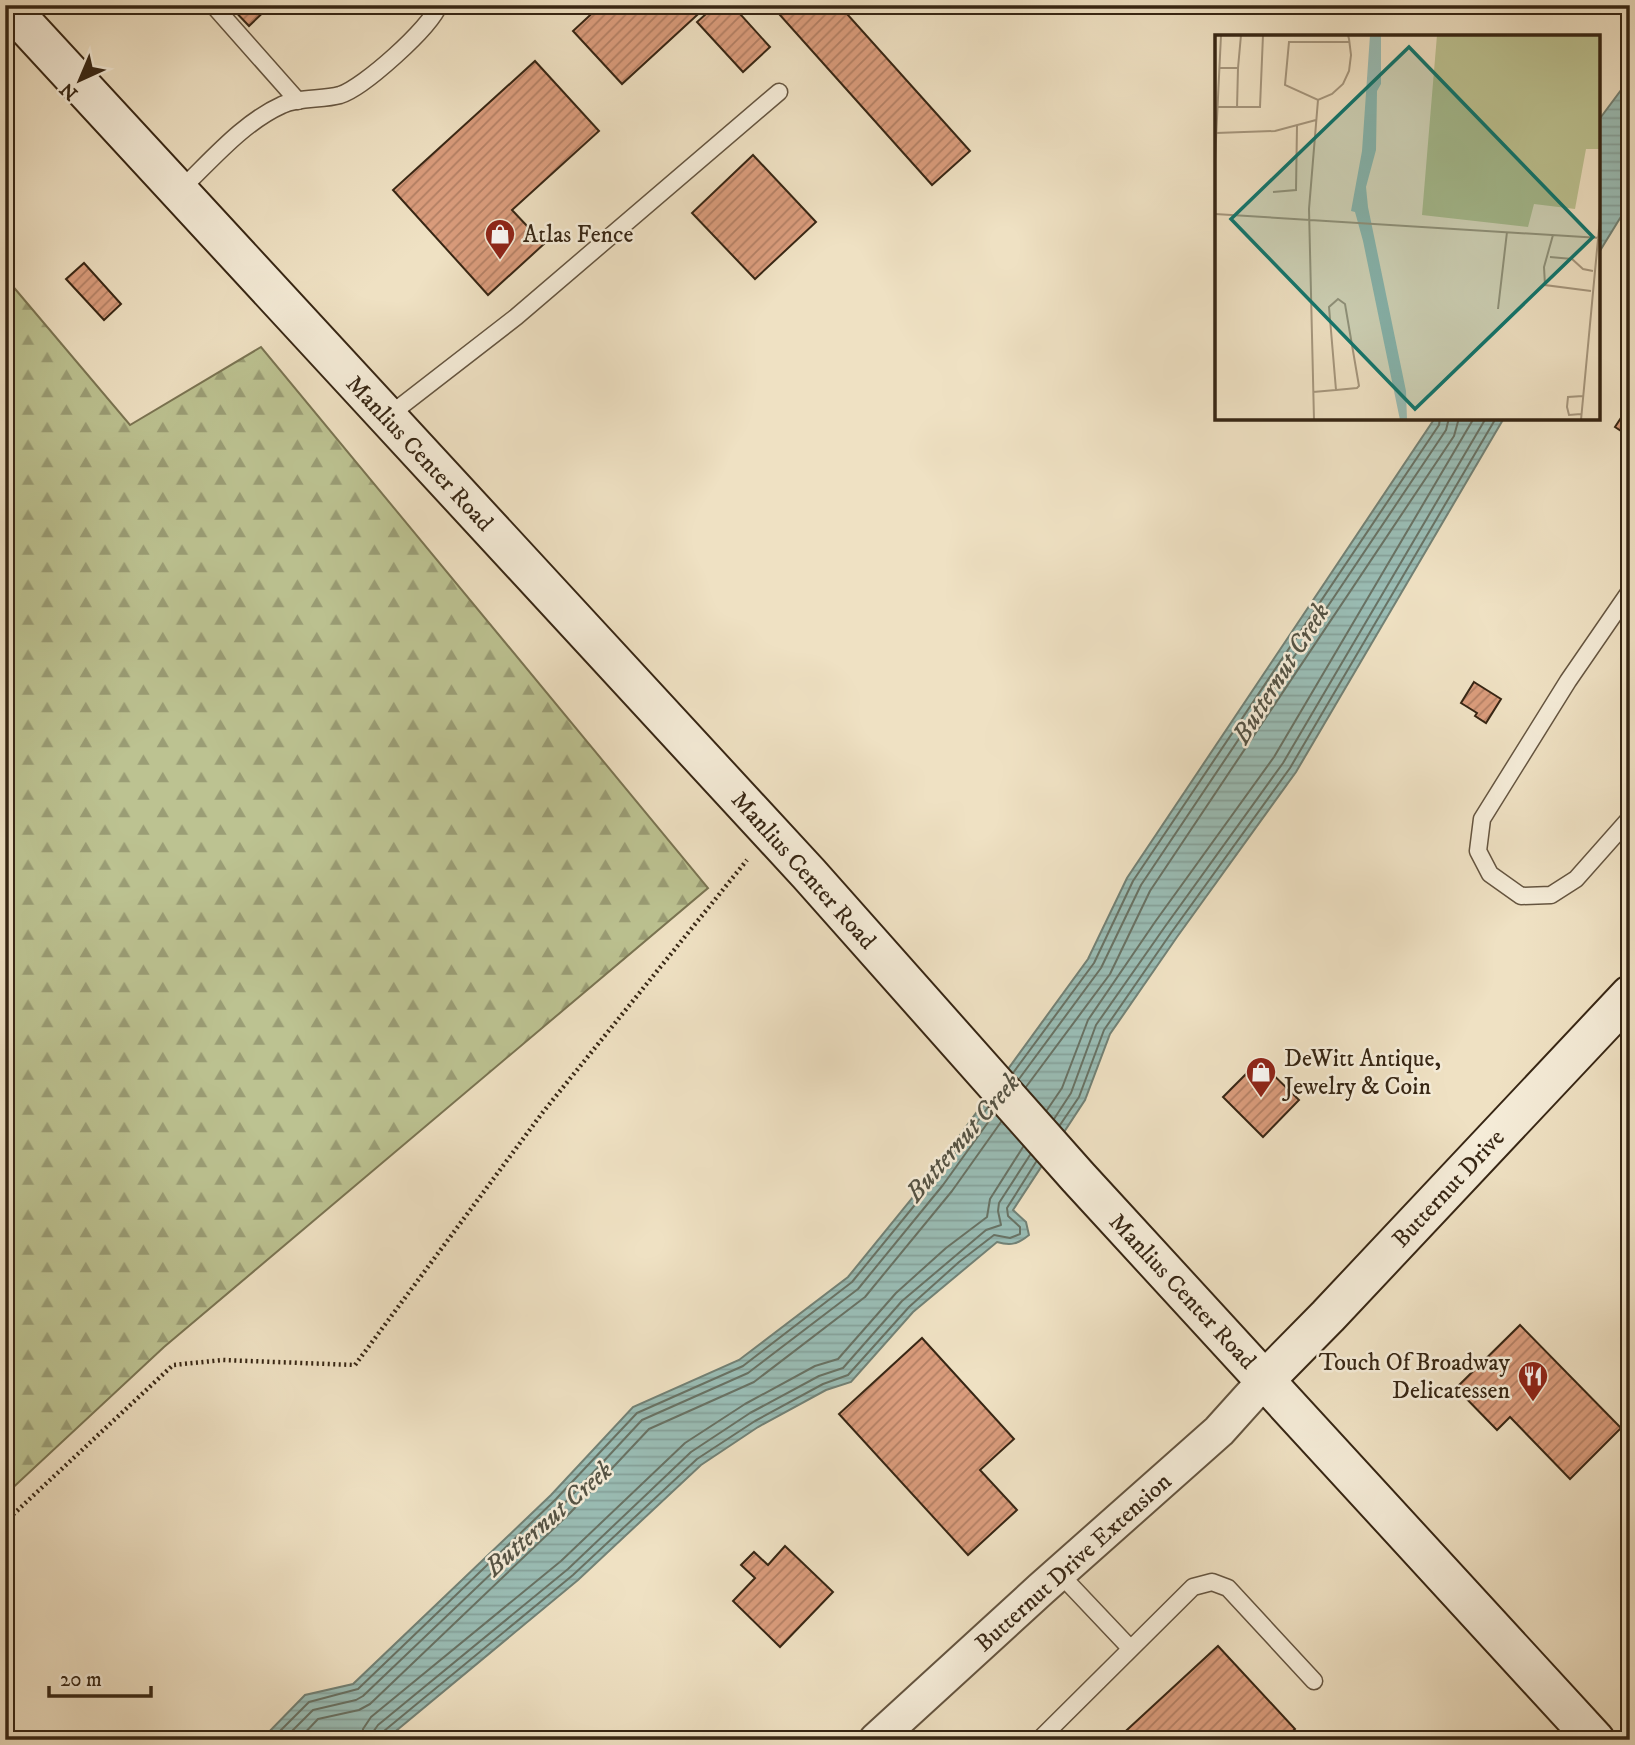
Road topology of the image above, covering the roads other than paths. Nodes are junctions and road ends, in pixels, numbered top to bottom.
1 (8, 5) edge
2 (213, 5) edge
3 (439, 5) edge
4 (779, 92) dead end
5 (298, 101) junction
6 (179, 191) junction
7 (387, 416) junction
8 (1630, 591) edge
9 (1630, 818) edge
10 (1630, 995) edge
11 (1265, 1380) junction
12 (1059, 1573) junction
13 (1130, 1648) junction
14 (1314, 1681) dead end
15 (876, 1740) edge
16 (1039, 1740) edge
17 (1595, 1740) edge

1 - 6 main road, Manlius Center Road
2 - 5 lane
3 - 5 lane
4 - 7 lane
5 - 6 lane
6 - 7 main road, Manlius Center Road
7 - 11 main road, Manlius Center Road
8 - 9 lane
10 - 11 main road, Butternut Drive
11 - 12 street, Butternut Drive Extension
11 - 17 main road, Manlius Center Road
12 - 13 lane
12 - 15 street, Butternut Drive Extension
13 - 14 lane
13 - 16 lane

